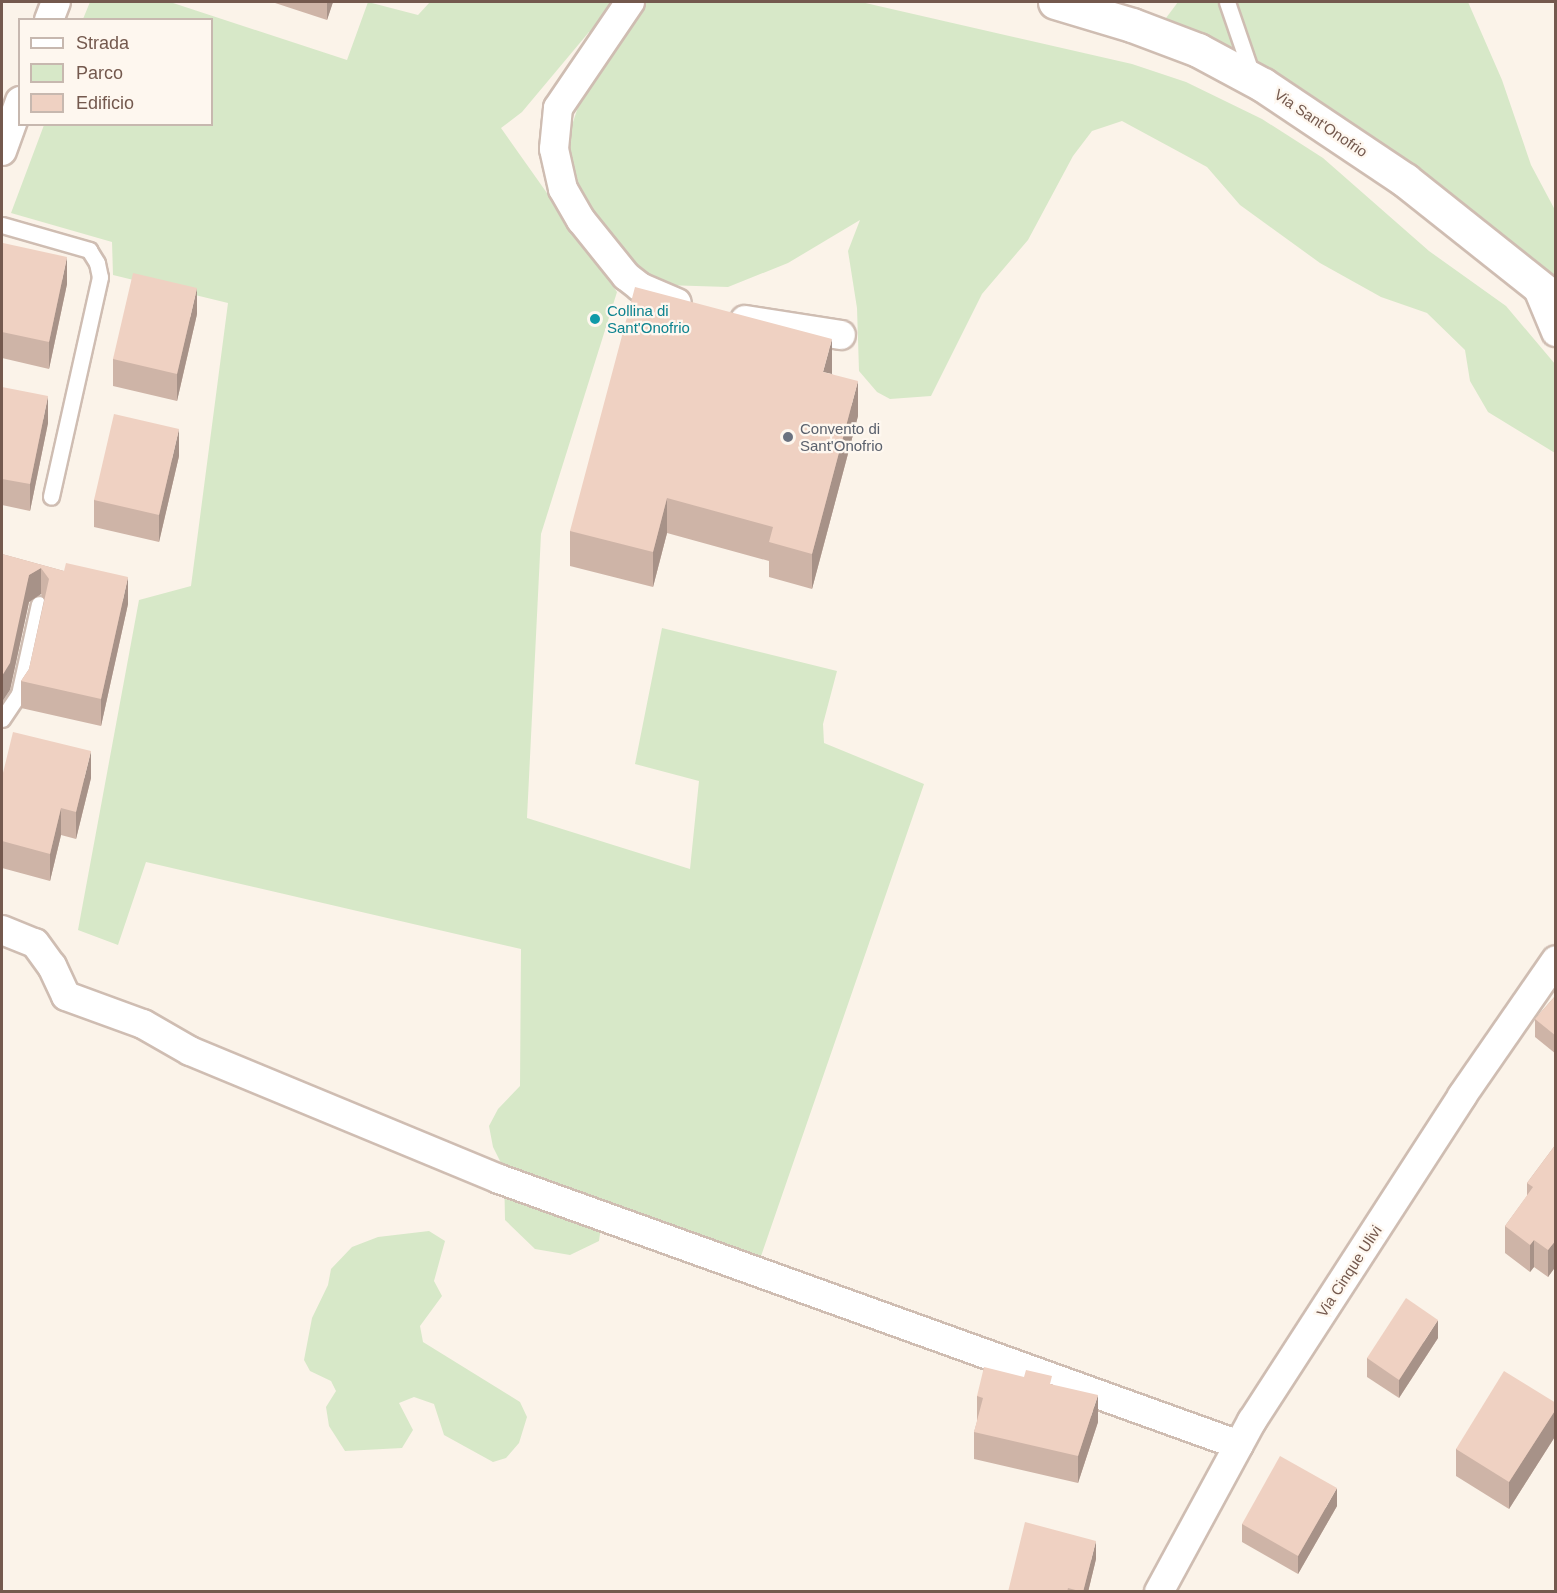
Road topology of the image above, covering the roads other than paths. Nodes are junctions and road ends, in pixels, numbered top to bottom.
1 (56, 2) edge
2 (630, 2) edge
3 (1055, 2) edge
4 (1227, 2) edge
5 (50, 18) edge
6 (1253, 79) junction
7 (18, 107) edge
8 (2, 151) edge
9 (2, 225) edge
10 (1546, 292) edge
11 (1556, 332) edge
12 (841, 335) dead end
13 (51, 497) dead end
14 (39, 604) dead end
15 (2, 719) edge
16 (2, 930) edge
17 (1556, 960) edge
18 (1239, 1445) junction
19 (1159, 1592) edge

1 - 5 street
2 - 12 street
3 - 6 street, Via Sant'Onofrio
4 - 6 lane
6 - 10 street, Via Sant'Onofrio
7 - 8 street
9 - 13 lane
10 - 11 street
14 - 15 lane
16 - 18 street
17 - 18 street, Via Cinque Ulivi
18 - 19 street, Via Cinque Ulivi

